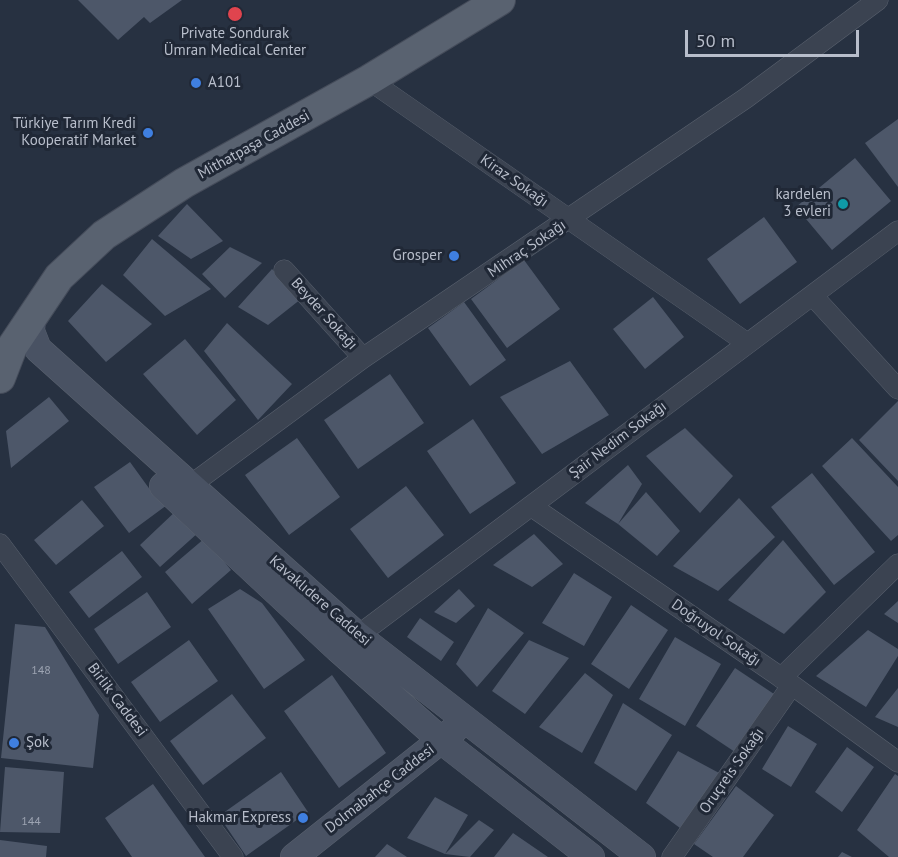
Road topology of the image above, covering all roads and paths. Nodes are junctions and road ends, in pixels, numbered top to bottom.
1 (500, 0) edge
2 (878, 0) edge
3 (369, 80) junction
4 (571, 220) junction
5 (898, 231) edge
6 (284, 270) dead end
7 (813, 296) junction
8 (32, 317) junction
9 (6, 343) edge
10 (747, 343) junction
11 (363, 358) junction
12 (0, 378) edge
13 (898, 389) edge
14 (182, 491) junction
15 (531, 506) junction
16 (0, 544) edge
17 (898, 564) edge
18 (348, 642) junction
19 (787, 682) junction
20 (465, 720) junction
21 (442, 741) junction
22 (898, 762) edge
23 (233, 857) edge
24 (294, 857) edge
25 (591, 857) edge
26 (642, 857) edge
27 (672, 857) edge

1 - 3 main road, Mithatpaşa Caddesi
2 - 4 street, Mihraç Sokağı
3 - 4 street, Kiraz Sokağı
3 - 8 main road, Mithatpaşa Caddesi
4 - 10 street, Kiraz Sokağı
4 - 11 street, Mihraç Sokağı
5 - 7 street, Şair Nedim Sokağı
6 - 11 street, Beyder Sokağı
7 - 10 street, Şair Nedim Sokağı
7 - 13 street
8 - 9 main road, Mithatpaşa Caddesi
8 - 14 main road, Kavaklıdere Caddesi
9 - 12 main road, Mithatpaşa Caddesi
9 - 14 main road, Kavaklıdere Caddesi
10 - 15 street, Şair Nedim Sokağı
11 - 14 street, Mihraç Sokağı
14 - 18 main road, Kavaklıdere Caddesi
15 - 18 street, Şair Nedim Sokağı
15 - 19 street, Doğruyol Sokağı
16 - 23 street, Birlik Caddesi
17 - 19 street, Oruçreis Sokağı
18 - 20 main road, Kavaklıdere Caddesi
18 - 21 main road, Kavaklıdere Caddesi
19 - 22 street, Doğruyol Sokağı
19 - 27 street, Oruçreis Sokağı
20 - 21 main road, Dolmabahçe Caddesi
20 - 26 main road, Kavaklıdere Caddesi
21 - 24 main road, Dolmabahçe Caddesi
21 - 25 main road, Kavaklıdere Caddesi

